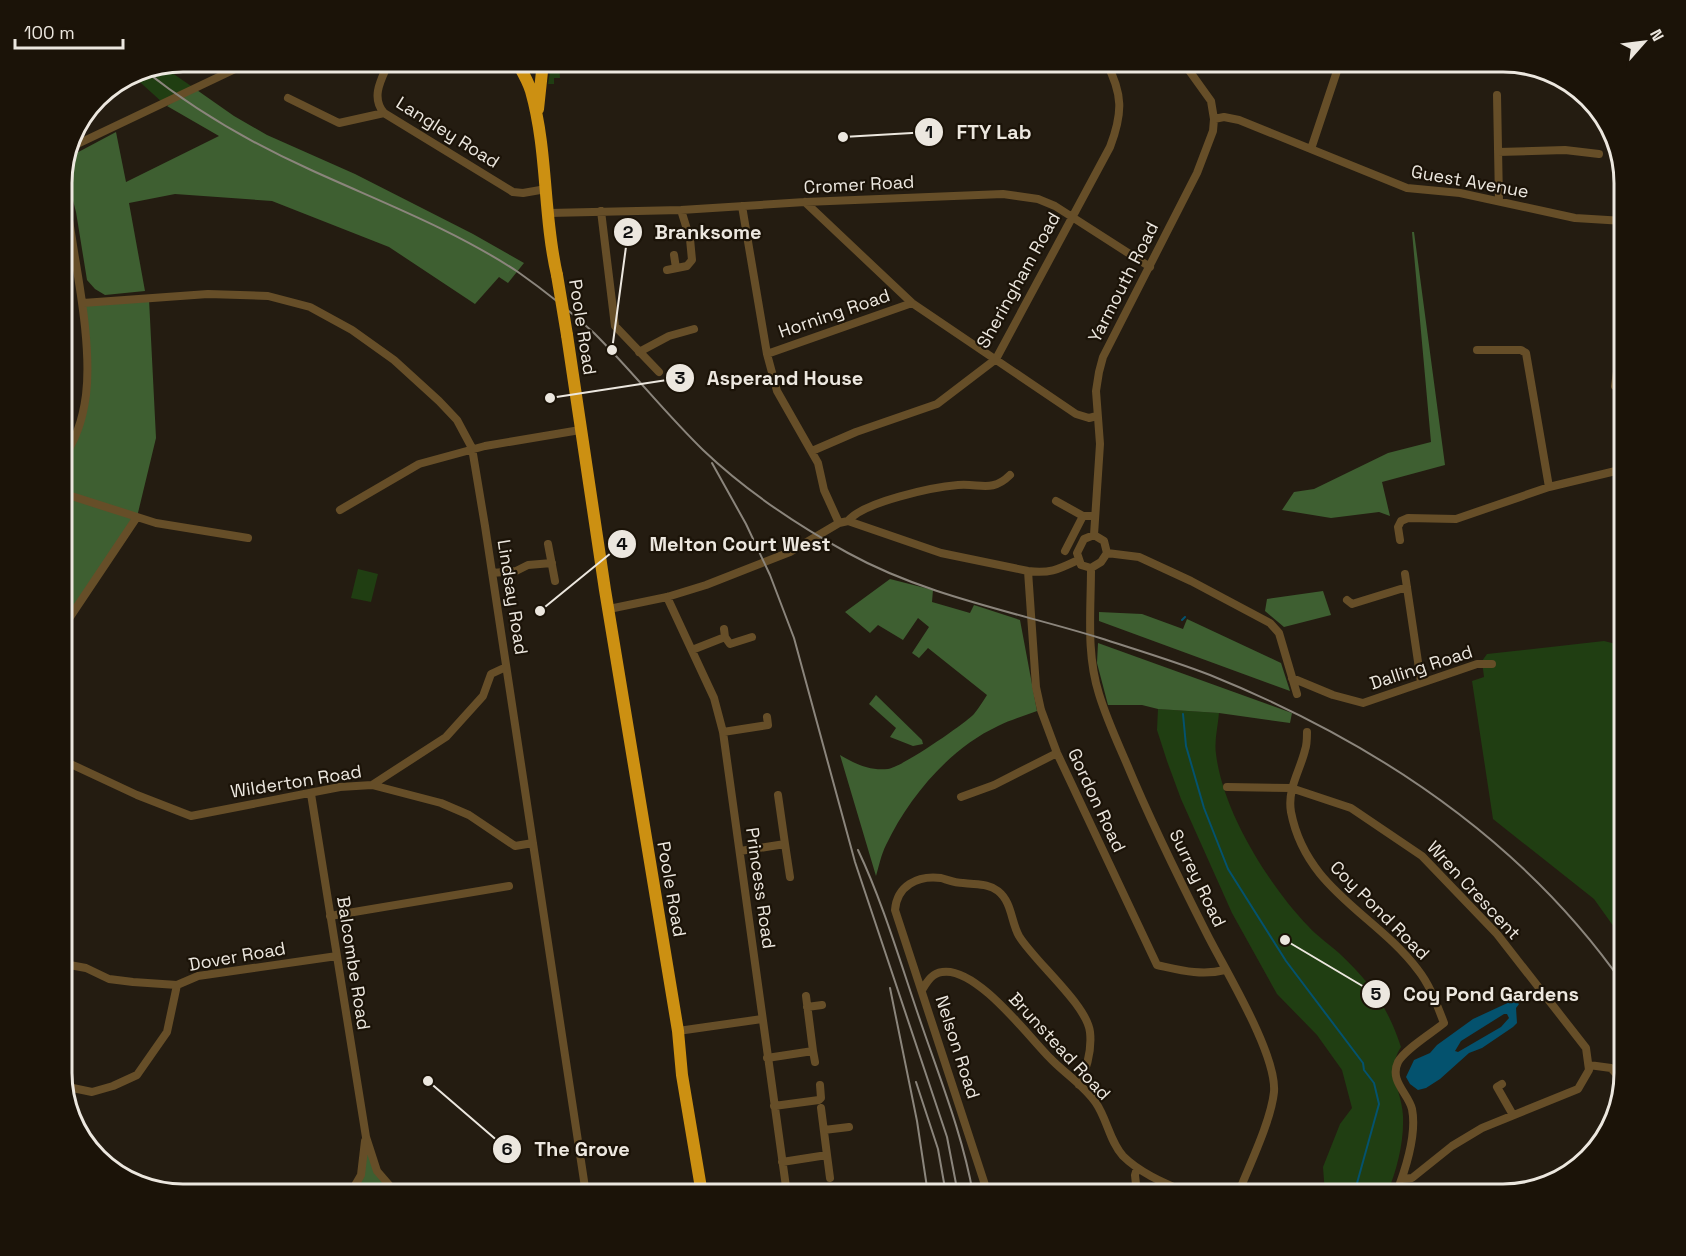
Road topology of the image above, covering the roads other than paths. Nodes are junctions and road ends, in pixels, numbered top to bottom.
1 (229, 72) edge
2 (384, 72) edge
3 (522, 72) edge
4 (542, 72) edge
5 (1110, 72) edge
6 (1194, 72) edge
7 (1337, 72) edge
8 (1497, 95) dead end
9 (288, 98) dead end
10 (384, 113) junction
11 (537, 116) junction
12 (1214, 119) junction
13 (80, 141) edge
14 (1311, 149) junction
15 (1498, 152) junction
16 (1599, 154) dead end
17 (546, 189) junction
18 (1499, 201) junction
19 (805, 202) junction
20 (742, 206) junction
21 (681, 210) junction
22 (602, 211) junction
23 (549, 213) junction
24 (1071, 217) junction
25 (1614, 220) edge
26 (72, 244) edge
27 (674, 255) dead end
28 (1150, 267) junction
29 (676, 268) junction
30 (667, 270) dead end
31 (82, 303) junction
32 (912, 303) junction
33 (693, 329) dead end
34 (1477, 350) dead end
35 (639, 352) junction
36 (767, 354) junction
37 (996, 359) junction
38 (659, 372) dead end
39 (1097, 416) junction
40 (580, 430) junction
41 (72, 441) edge
42 (472, 448) junction
43 (812, 451) junction
44 (1614, 471) edge
45 (1010, 475) dead end
46 (1549, 487) junction
47 (72, 496) edge
48 (1056, 501) dead end
49 (340, 510) dead end
50 (1083, 516) junction
51 (1094, 516) junction
52 (136, 517) junction
53 (843, 522) junction
54 (1094, 535) junction
55 (248, 538) dead end
56 (1400, 540) dead end
57 (548, 544) dead end
58 (1065, 551) dead end
59 (1107, 553) junction
60 (1078, 560) junction
61 (552, 563) junction
62 (1091, 568) junction
63 (1028, 571) junction
64 (492, 573) junction
65 (1405, 574) dead end
66 (555, 581) dead end
67 (1407, 586) junction
68 (667, 597) junction
69 (1347, 600) dead end
70 (608, 602) junction
71 (72, 614) edge
72 (752, 637) dead end
73 (692, 650) junction
74 (1492, 664) dead end
75 (506, 666) junction
76 (1292, 678) junction
77 (1421, 682) junction
78 (1297, 694) dead end
79 (768, 725) dead end
80 (723, 732) junction
81 (1307, 732) dead end
82 (1057, 753) junction
83 (72, 765) edge
84 (372, 785) junction
85 (1227, 787) dead end
86 (1291, 788) junction
87 (311, 794) junction
88 (778, 795) dead end
89 (961, 797) dead end
90 (533, 843) junction
91 (785, 844) junction
92 (740, 851) junction
93 (790, 877) dead end
94 (509, 886) dead end
95 (330, 916) junction
96 (337, 956) junction
97 (72, 965) edge
98 (1225, 970) junction
99 (177, 985) junction
100 (922, 990) junction
101 (806, 996) dead end
102 (822, 1005) dead end
103 (807, 1007) junction
104 (762, 1019) junction
105 (678, 1031) junction
106 (813, 1051) junction
107 (767, 1058) junction
108 (815, 1062) dead end
109 (1589, 1065) junction
110 (1614, 1072) edge
111 (820, 1084) dead end
112 (1079, 1085) junction
113 (1497, 1087) dead end
114 (73, 1088) edge
115 (774, 1106) junction
116 (821, 1108) dead end
117 (1513, 1115) junction
118 (849, 1127) dead end
119 (824, 1130) junction
120 (366, 1137) junction
121 (827, 1155) junction
122 (782, 1162) junction
123 (1137, 1168) junction
124 (831, 1178) dead end
125 (1402, 1179) junction
126 (356, 1184) edge
127 (388, 1184) edge
128 (584, 1184) edge
129 (700, 1184) edge
130 (785, 1184) edge
131 (985, 1184) edge
132 (1136, 1184) edge
133 (1170, 1184) edge
134 (1242, 1184) edge
135 (1400, 1184) edge

1 - 13 street
2 - 10 street, Langley Road
3 - 11 highway, Poole Road
4 - 11 highway, Poole Road
5 - 24 street, Sheringham Road
6 - 12 street, Yarmouth Road
7 - 14 street
8 - 15 street
9 - 10 street
10 - 17 street, Langley Road
11 - 17 highway, Poole Road
12 - 14 street, Guest Avenue
12 - 28 street, Yarmouth Road
14 - 18 street, Guest Avenue
15 - 16 street
15 - 18 street
17 - 23 highway, Poole Road
18 - 25 street, Guest Avenue
19 - 20 street, Cromer Road
19 - 24 street, Cromer Road
19 - 32 street
20 - 21 street, Cromer Road
20 - 36 street
21 - 22 street, Cromer Road
21 - 29 street
22 - 23 street, Cromer Road
22 - 35 street
23 - 40 highway, Poole Road, bridge
24 - 28 street, Cromer Road
24 - 37 street, Sheringham Road
26 - 31 street
27 - 29 street
28 - 39 street, Yarmouth Road
29 - 30 street
31 - 41 street
31 - 42 street, Lindsay Road
32 - 36 street, Horning Road
32 - 37 street
33 - 35 street
34 - 46 street
35 - 38 street
36 - 43 street
37 - 39 street
37 - 43 street, Sheringham Road
39 - 51 street, Yarmouth Road
40 - 42 street
40 - 70 highway, Poole Road
42 - 49 street
42 - 64 street, Lindsay Road
43 - 53 street
44 - 46 street
45 - 53 street
46 - 56 street
47 - 52 street
48 - 50 street
50 - 51 street
50 - 58 street
51 - 54 street, Yarmouth Road
52 - 55 street
52 - 71 street
53 - 63 street
53 - 68 street
54 - 59 street
54 - 60 street
57 - 61 street
59 - 62 street
59 - 76 street
60 - 62 street
60 - 63 street
61 - 64 street
61 - 66 street
62 - 98 street, Surrey Road
63 - 82 street, Gordon Road
64 - 75 street, Lindsay Road
65 - 67 street
67 - 69 street
67 - 77 street
68 - 70 street
68 - 73 street, Princess Road
70 - 105 highway, Poole Road
72 - 73 street
73 - 80 street, Princess Road
74 - 77 street, Dalling Road
75 - 84 street
75 - 90 street, Lindsay Road
76 - 77 street, Dalling Road
76 - 78 street
79 - 80 street
80 - 92 street, Princess Road
81 - 86 street, Coy Pond Road
82 - 89 street
82 - 98 street, Gordon Road
83 - 87 street, Wilderton Road
84 - 87 street, Wilderton Road
84 - 90 street, Wilderton Road
85 - 86 street, Wren Crescent
86 - 109 street, Wren Crescent
86 - 125 street, Coy Pond Road
87 - 95 street, Balcombe Road
88 - 91 street
90 - 128 street, Lindsay Road
91 - 92 street
91 - 93 street
92 - 104 street, Princess Road
94 - 95 street
95 - 96 street, Balcombe Road
96 - 99 street, Dover Road
96 - 120 street, Balcombe Road
97 - 99 street
98 - 134 street, Surrey Road
99 - 114 street, Dover Road
100 - 112 street, Brunstead Road
100 - 112 street, Nelson Road
100 - 131 street, Nelson Road
101 - 103 street
102 - 103 street
103 - 106 street
104 - 105 street
104 - 107 street, Princess Road
105 - 129 highway, Poole Road
106 - 107 street
106 - 108 street
107 - 115 street, Princess Road
109 - 110 street
109 - 117 street
111 - 115 street
112 - 123 street, Brunstead Road
113 - 117 street
115 - 122 street, Princess Road
116 - 119 street
117 - 125 street
118 - 119 street
119 - 121 street
120 - 126 street, Balcombe Road
120 - 127 street, Balcombe Road
121 - 122 street
121 - 124 street
122 - 130 street, Princess Road
123 - 132 street
123 - 133 street, Brunstead Road
125 - 135 street, Coy Pond Road

